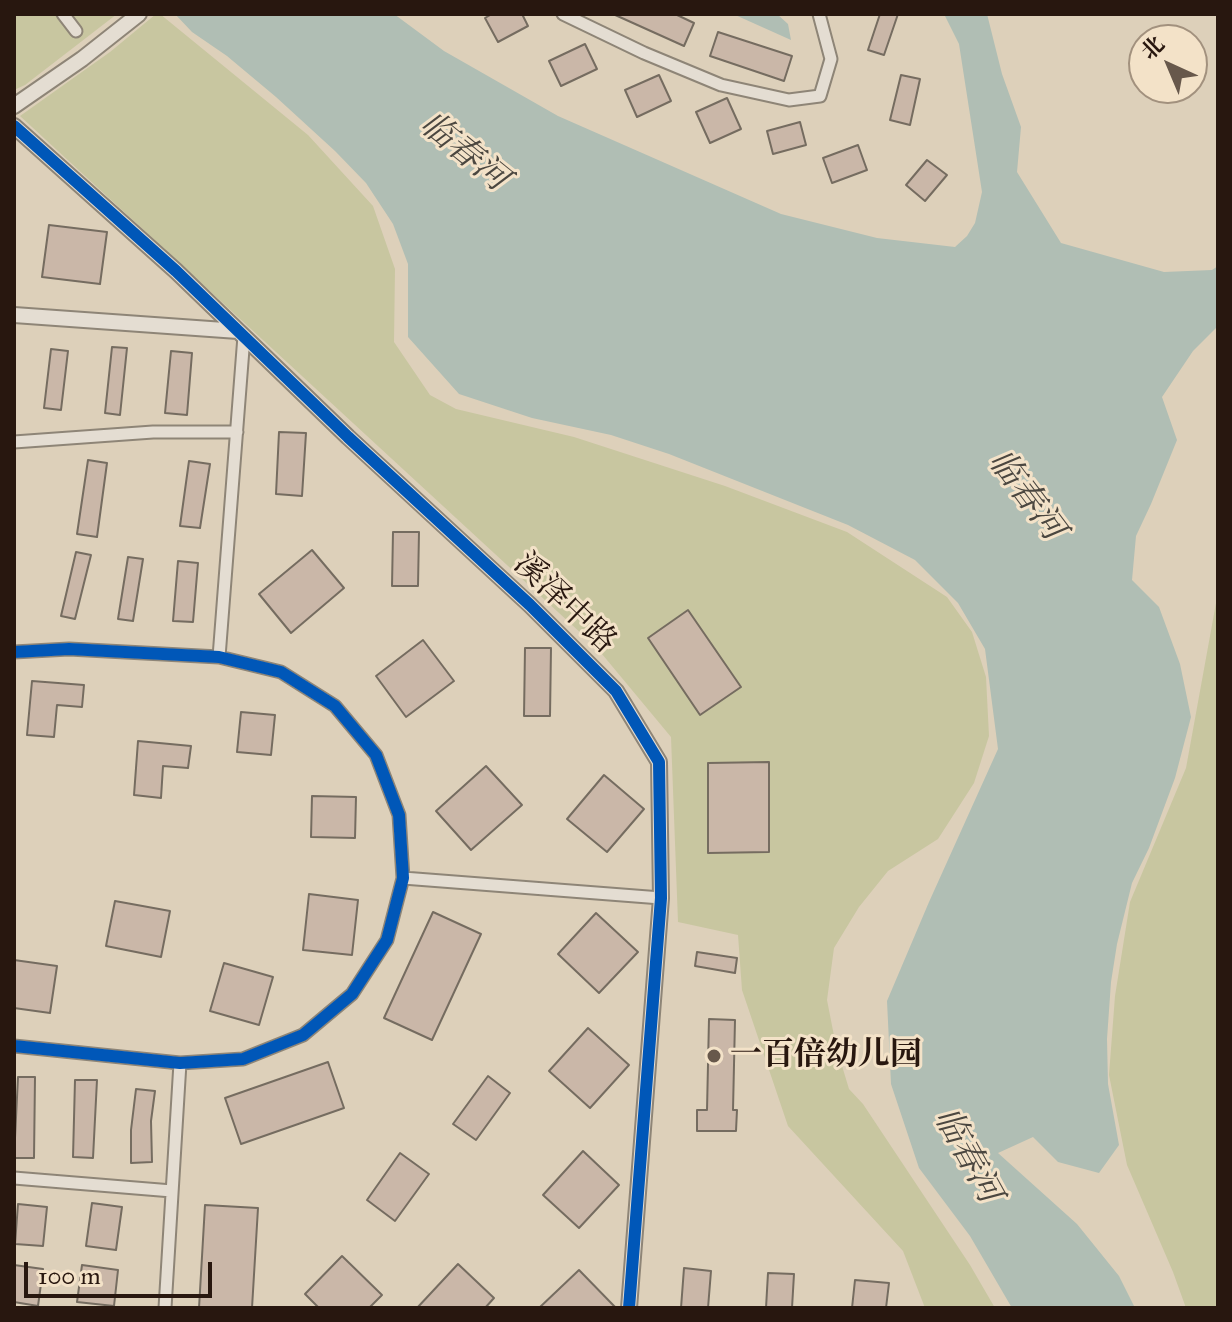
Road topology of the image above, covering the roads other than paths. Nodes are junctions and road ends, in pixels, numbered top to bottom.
1 (63, 14) edge
2 (138, 14) edge
3 (563, 14) edge
4 (819, 14) edge
5 (76, 31) dead end
6 (14, 106) edge
7 (14, 126) edge
8 (14, 315) edge
9 (241, 334) junction
10 (237, 432) junction
11 (14, 442) edge
12 (14, 652) edge
13 (219, 657) junction
14 (403, 878) junction
15 (661, 898) junction
16 (14, 1046) edge
17 (180, 1063) junction
18 (14, 1178) edge
19 (172, 1191) junction
20 (165, 1308) edge
21 (629, 1308) edge

1 - 5 street
2 - 6 street
3 - 4 street
7 - 9 street, 溪泽中路
8 - 9 street
9 - 10 street
9 - 15 street, 溪泽中路
10 - 11 street
10 - 13 street
12 - 13 street
13 - 14 street
14 - 15 street
14 - 17 street
15 - 21 street, 溪泽中路
16 - 17 street
17 - 19 street
18 - 19 street
19 - 20 street

